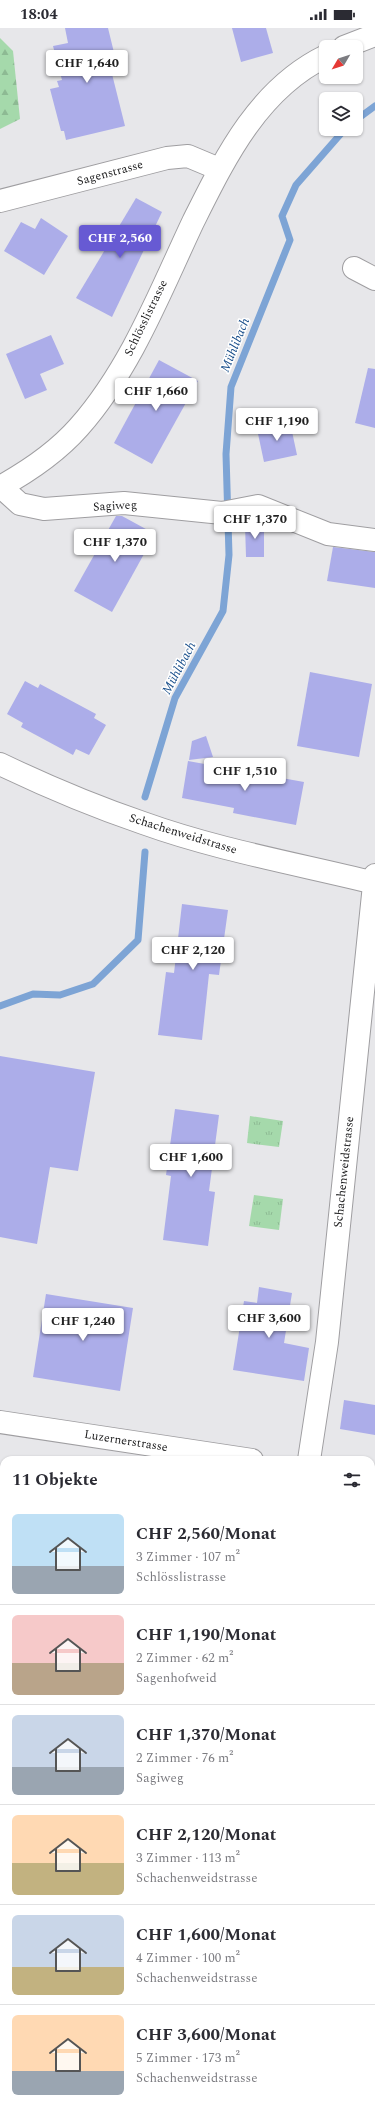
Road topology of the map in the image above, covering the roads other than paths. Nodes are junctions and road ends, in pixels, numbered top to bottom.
1 (375, 35) edge
2 (362, 40) edge
3 (319, 60) edge
4 (219, 169) junction
5 (0, 201) edge
6 (354, 268) dead end
7 (375, 279) edge
8 (0, 487) edge
9 (375, 540) edge
10 (0, 764) edge
11 (374, 880) edge
12 (0, 1422) edge
13 (225, 1456) edge
14 (310, 1456) edge

1 - 2 street
3 - 4 street, Schlösslistrasse
4 - 5 street, Sagenstrasse
4 - 8 street, Schlösslistrasse
6 - 7 street
8 - 9 street, Sagiweg
10 - 11 street, Schachenweidstrasse
11 - 14 street, Schachenweidstrasse
12 - 13 street, Luzernerstrasse

